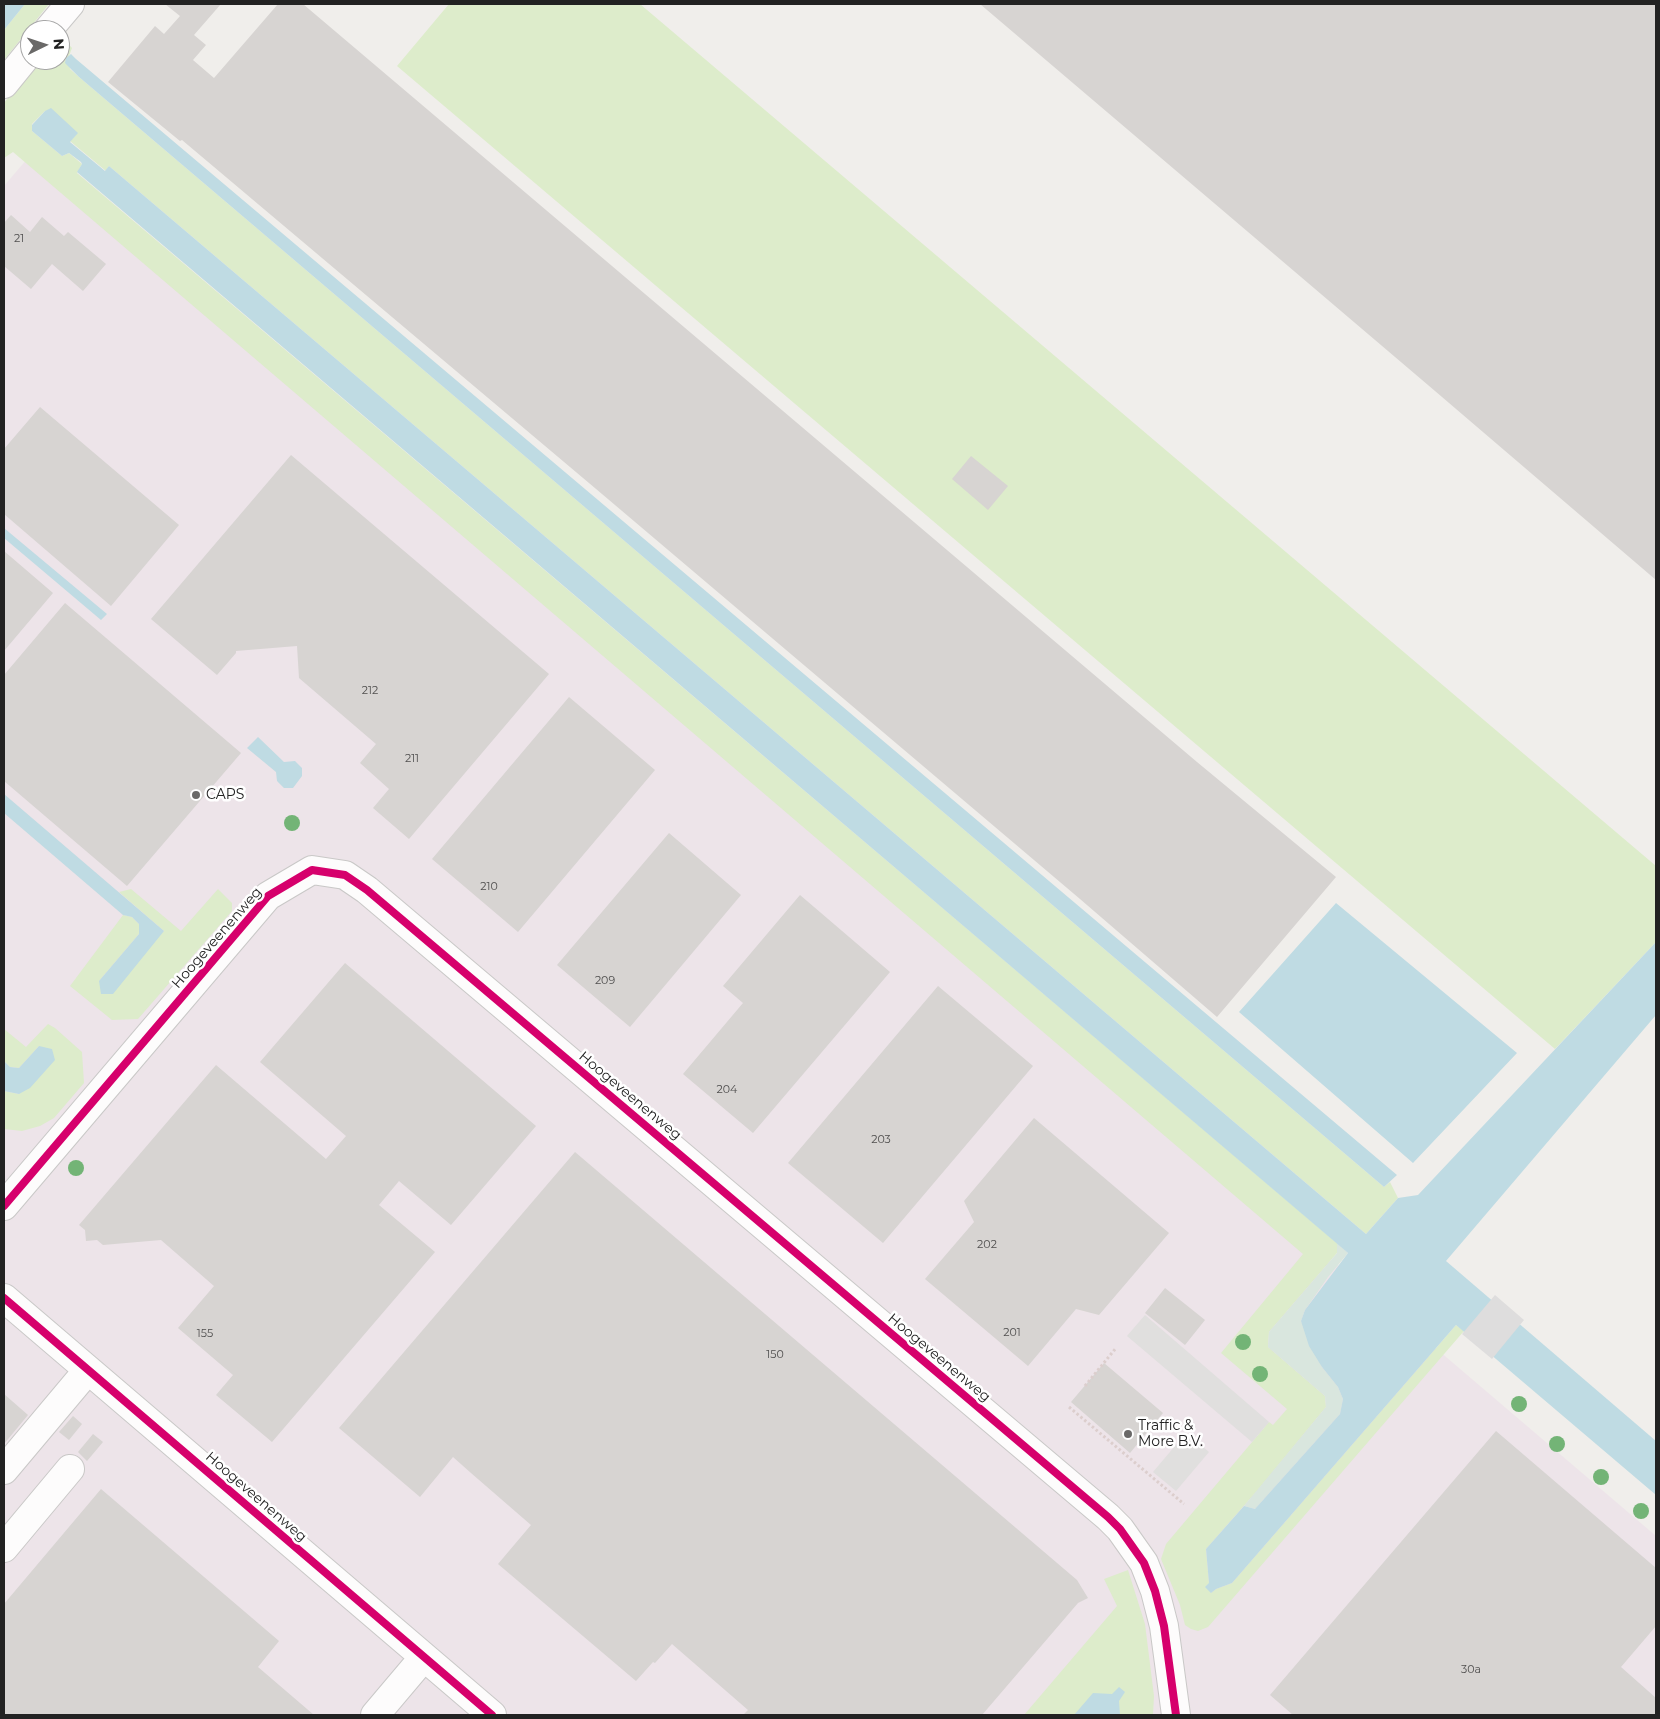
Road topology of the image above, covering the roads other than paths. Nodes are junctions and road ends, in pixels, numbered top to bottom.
1 (70, 4) edge
2 (56, 20) edge
3 (20, 64) edge
4 (4, 84) edge
5 (4, 1206) edge
6 (4, 1298) edge
7 (88, 1370) junction
8 (70, 1469) dead end
9 (4, 1470) edge
10 (4, 1548) edge
11 (424, 1658) junction
12 (375, 1715) edge
13 (492, 1715) edge
14 (1176, 1715) edge

1 - 2 street
3 - 4 street
5 - 14 street, Hoogeveenenweg
6 - 7 street, Hoogeveenenweg
7 - 9 street
7 - 11 street, Hoogeveenenweg
8 - 10 street
11 - 12 street
11 - 13 street, Hoogeveenenweg

